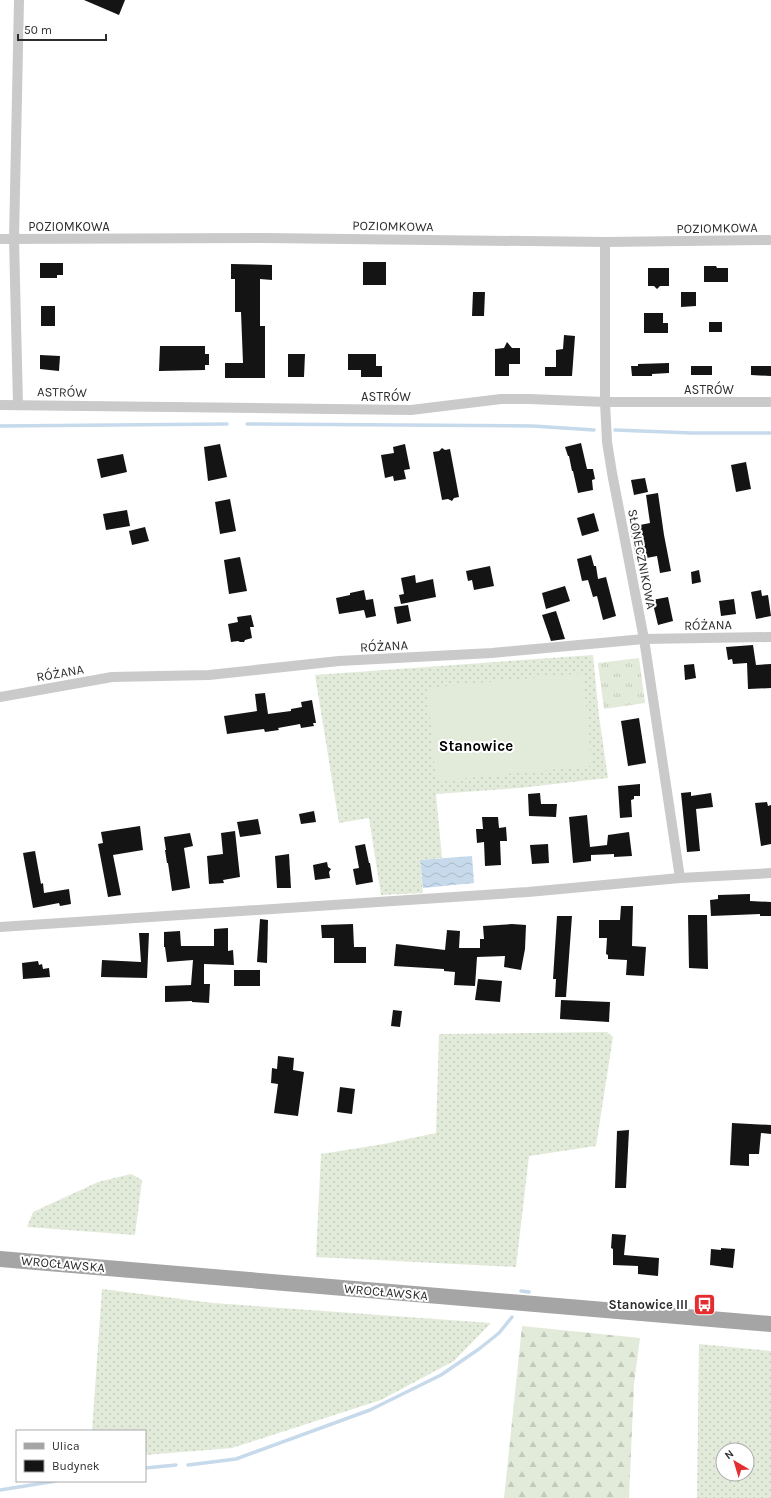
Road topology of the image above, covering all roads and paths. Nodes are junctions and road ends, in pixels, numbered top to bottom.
1 (19, 0) edge
2 (0, 239) edge
3 (14, 239) junction
4 (771, 240) edge
5 (605, 242) junction
6 (605, 402) junction
7 (771, 402) edge
8 (0, 405) edge
9 (18, 405) junction
10 (771, 637) edge
11 (644, 640) junction
12 (0, 697) edge
13 (771, 873) edge
14 (680, 878) junction
15 (0, 927) edge
16 (0, 1259) edge
17 (771, 1324) edge

1 - 3 street
2 - 3 street, POZIOMKOWA
3 - 5 street, POZIOMKOWA
3 - 9 street, POZIOMKOWA
4 - 5 street, POZIOMKOWA
5 - 6 street, SŁONECZNIKOWA
6 - 7 street, ASTRÓW
6 - 9 street, ASTRÓW
6 - 11 street, SŁONECZNIKOWA
8 - 9 street, ASTRÓW
10 - 11 street, RÓŻANA
11 - 12 street, RÓŻANA
11 - 14 street, SŁONECZNIKOWA
13 - 14 street
14 - 15 street
16 - 17 main road, WROCŁAWSKA

